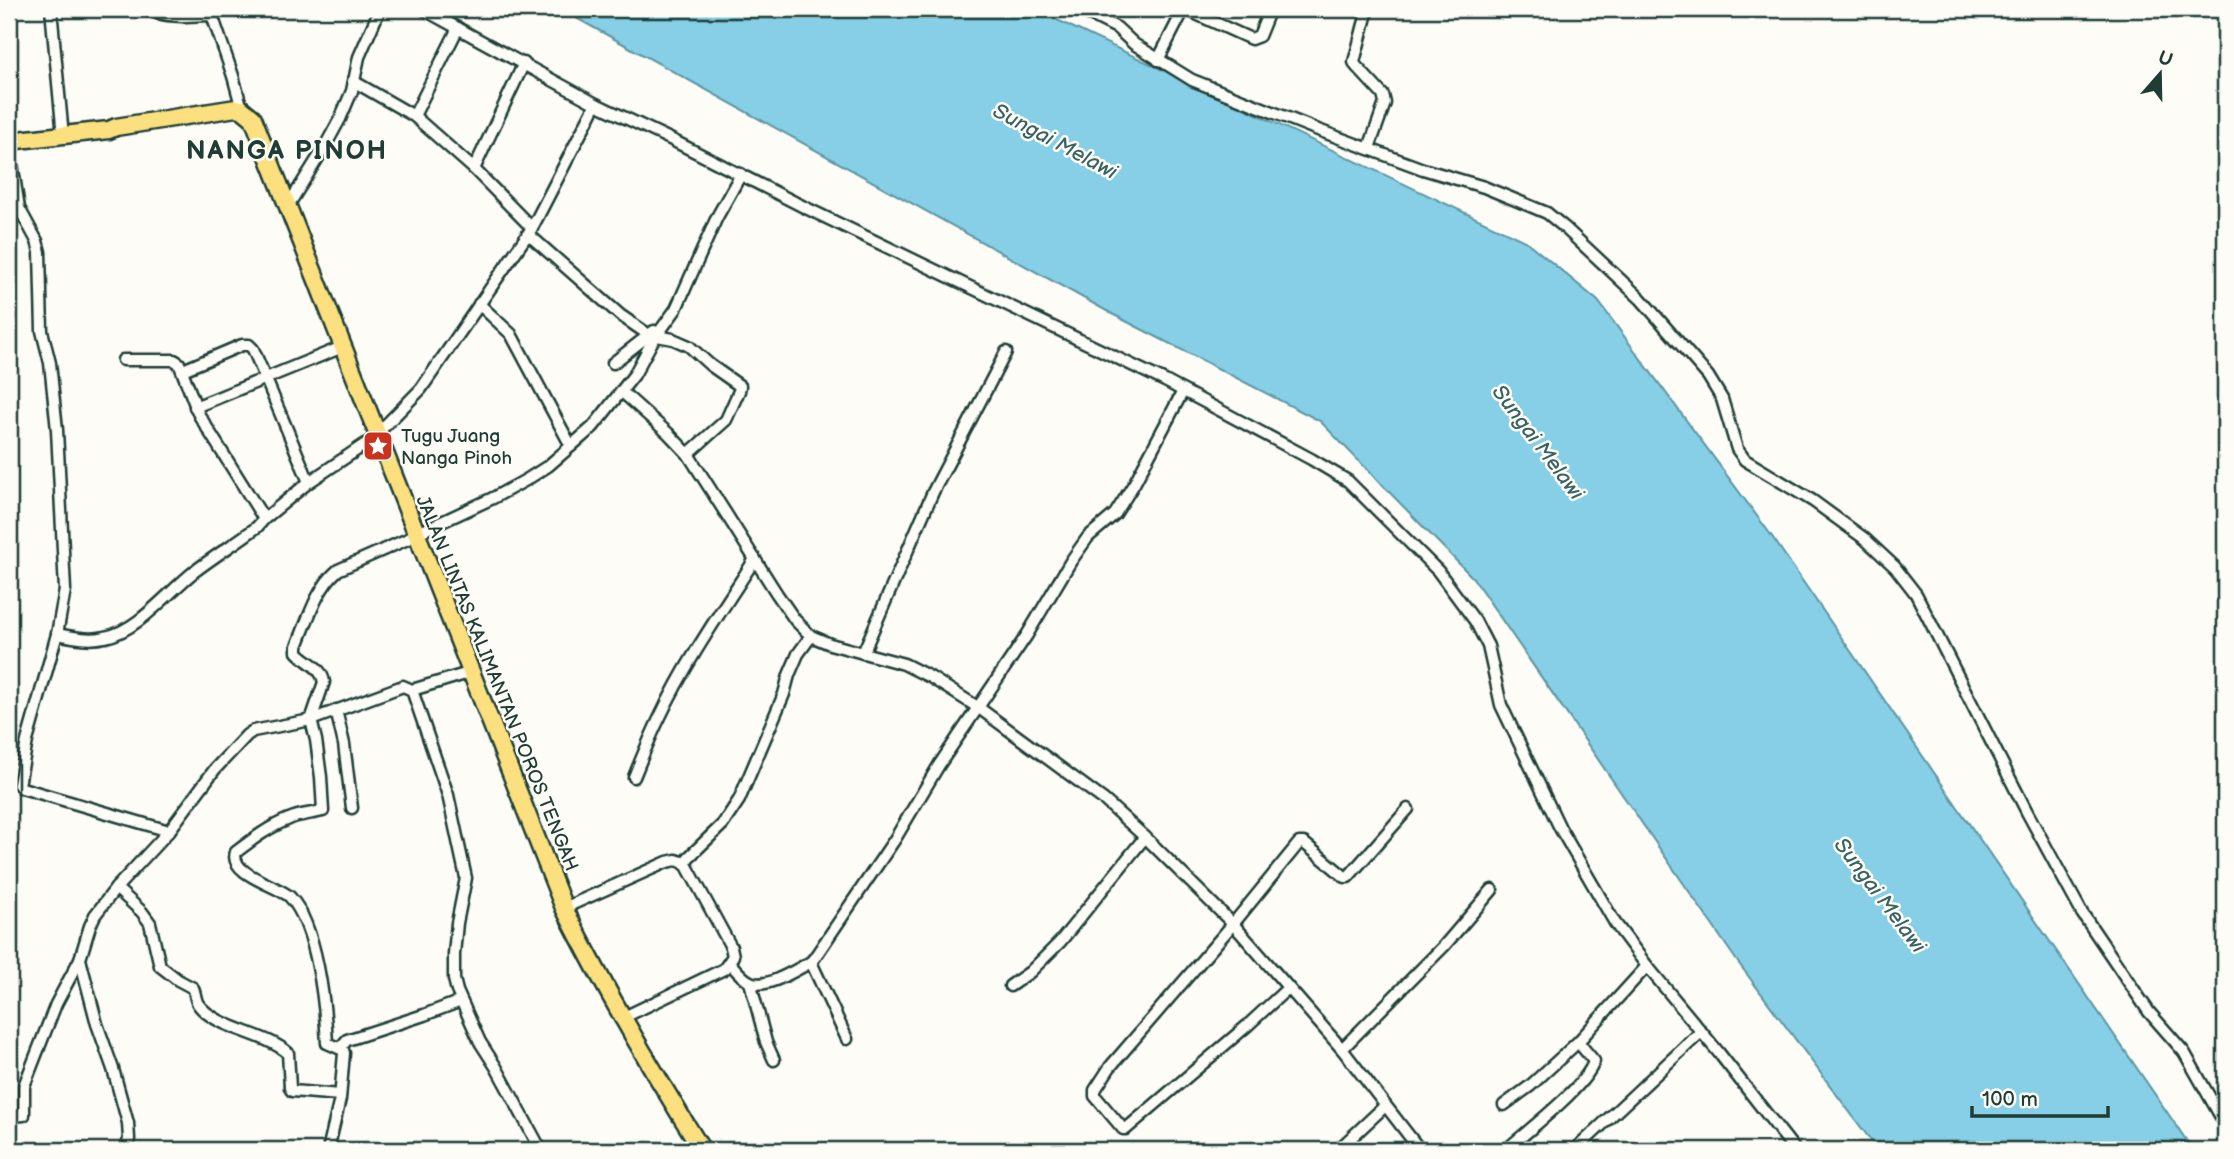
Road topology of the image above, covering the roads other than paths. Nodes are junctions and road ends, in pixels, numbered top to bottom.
1 (51, 9) edge
2 (147, 9) edge
3 (380, 9) edge
4 (423, 9) edge
5 (1079, 9) edge
6 (1185, 9) edge
7 (1270, 9) edge
8 (1367, 9) edge
9 (213, 12) edge
10 (458, 28) junction
11 (1158, 60) junction
12 (524, 63) junction
13 (352, 86) junction
14 (596, 104) junction
15 (242, 109) junction
16 (414, 116) junction
17 (109, 130) junction
18 (63, 136) junction
19 (9, 143) edge
20 (1369, 148) junction
21 (474, 169) junction
22 (741, 174) junction
23 (286, 209) junction
24 (530, 231) junction
25 (479, 304) junction
26 (651, 338) junction
27 (335, 351) junction
28 (1006, 352) dead end
29 (123, 360) dead end
30 (613, 363) dead end
31 (183, 370) junction
32 (265, 377) junction
33 (621, 391) junction
34 (1183, 391) junction
35 (195, 407) junction
36 (374, 438) junction
37 (571, 446) junction
38 (688, 454) junction
39 (309, 482) junction
40 (264, 519) junction
41 (413, 536) junction
42 (755, 559) junction
43 (57, 634) junction
44 (811, 636) junction
45 (863, 653) junction
46 (462, 675) junction
47 (412, 690) junction
48 (979, 708) junction
49 (336, 710) junction
50 (311, 720) junction
51 (634, 777) dead end
52 (352, 808) dead end
53 (1408, 809) dead end
54 (169, 831) junction
55 (1145, 836) junction
56 (685, 864) junction
57 (116, 888) junction
58 (1492, 890) dead end
59 (564, 908) junction
60 (1233, 924) junction
61 (80, 959) junction
62 (811, 962) junction
63 (730, 963) junction
64 (1647, 966) junction
65 (750, 982) junction
66 (1010, 986) dead end
67 (1288, 988) junction
68 (461, 1001) junction
69 (620, 1019) junction
70 (1701, 1032) junction
71 (847, 1039) dead end
72 (1578, 1042) junction
73 (340, 1048) junction
74 (1342, 1049) junction
75 (774, 1060) dead end
76 (340, 1095) junction
77 (1504, 1105) dead end
78 (1385, 1106) junction
79 (9, 1116) edge
80 (2225, 1124) edge
81 (126, 1150) edge
82 (328, 1150) edge
83 (541, 1150) edge
84 (694, 1150) edge
85 (702, 1150) edge
86 (1338, 1150) edge
87 (1420, 1150) edge
88 (1507, 1150) edge
89 (1575, 1150) edge
90 (1795, 1150) edge

1 - 18 street
2 - 9 street
3 - 13 street
4 - 10 street
5 - 11 street
6 - 7 street
6 - 11 street
8 - 20 street
9 - 15 street
10 - 12 street
10 - 16 street
11 - 20 street
12 - 14 street
12 - 21 street
13 - 16 street
13 - 23 street
14 - 22 street
14 - 24 street
15 - 17 main road, JALAN LINTAS KALIMANTAN POROS TENGAH
15 - 23 main road, JALAN LINTAS KALIMANTAN POROS TENGAH
16 - 21 street
17 - 18 main road, JALAN LINTAS KALIMANTAN POROS TENGAH
17 - 23 main road, JALAN LINTAS KALIMANTAN POROS TENGAH
18 - 19 main road, JALAN LINTAS KALIMANTAN POROS TENGAH
19 - 43 street
20 - 80 street
21 - 24 street
22 - 26 street
22 - 34 street
23 - 27 main road, JALAN LINTAS KALIMANTAN POROS TENGAH
23 - 36 main road, JALAN LINTAS KALIMANTAN POROS TENGAH
24 - 25 street
24 - 26 street
25 - 36 street
25 - 37 street
26 - 30 street
26 - 33 street
26 - 38 street
27 - 32 street
27 - 36 main road, JALAN LINTAS KALIMANTAN POROS TENGAH
28 - 45 street
29 - 31 street
31 - 32 street
31 - 35 street
32 - 35 street
32 - 39 street
33 - 37 street
33 - 38 street
34 - 48 street
34 - 64 street
35 - 40 street
36 - 39 street
36 - 41 main road, JALAN LINTAS KALIMANTAN POROS TENGAH
37 - 41 street
38 - 42 street
39 - 40 street
40 - 43 street
41 - 46 main road, JALAN LINTAS KALIMANTAN POROS TENGAH
41 - 50 street
41 - 59 main road, JALAN LINTAS KALIMANTAN POROS TENGAH
42 - 44 street
42 - 51 street
43 - 54 street
44 - 45 street
44 - 56 street
45 - 48 street
46 - 47 street
46 - 69 main road, JALAN LINTAS KALIMANTAN POROS TENGAH
47 - 49 street
47 - 68 street
48 - 55 street
48 - 62 street
49 - 50 street
49 - 52 street
50 - 54 street
50 - 73 street
53 - 60 street
54 - 57 street
55 - 60 street
55 - 66 street
56 - 59 street
56 - 63 street
57 - 61 street
57 - 76 street
58 - 74 street
59 - 69 main road, JALAN LINTAS KALIMANTAN POROS TENGAH
60 - 67 street
60 - 67 street
61 - 79 street
61 - 81 street
62 - 65 street
62 - 71 street
63 - 65 street
63 - 69 street
64 - 70 street
64 - 72 street
65 - 75 street
67 - 74 street
68 - 73 street
68 - 83 street
69 - 84 main road, JALAN LINTAS KALIMANTAN POROS TENGAH
69 - 85 main road, JALAN LINTAS KALIMANTAN POROS TENGAH
70 - 89 street
70 - 90 street
72 - 77 street
72 - 88 street
73 - 76 street
74 - 78 street
76 - 82 street
78 - 86 street
78 - 87 street

